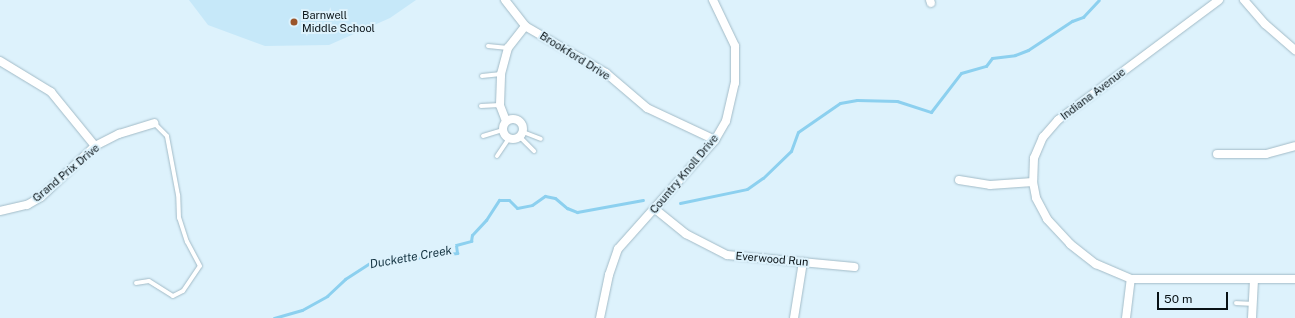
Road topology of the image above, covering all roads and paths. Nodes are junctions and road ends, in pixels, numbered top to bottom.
1 (505, 0) edge
2 (713, 0) edge
3 (1219, 0) edge
4 (1244, 0) edge
5 (525, 26) junction
6 (488, 46) dead end
7 (508, 48) junction
8 (1295, 50) edge
9 (0, 61) edge
10 (501, 74) junction
11 (482, 76) dead end
12 (500, 105) junction
13 (481, 106) dead end
14 (506, 121) junction
15 (154, 123) joint
16 (503, 130) junction
17 (521, 134) junction
18 (483, 136) dead end
19 (508, 138) junction
20 (541, 139) dead end
21 (715, 140) junction
22 (95, 146) junction
23 (1295, 146) edge
24 (534, 152) dead end
25 (1217, 154) dead end
26 (497, 156) dead end
27 (959, 180) dead end
28 (1033, 182) junction
29 (655, 209) junction
30 (0, 211) edge
31 (803, 262) junction
32 (854, 267) dead end
33 (1131, 279) junction
34 (1254, 279) junction
35 (1295, 279) edge
36 (136, 283) dead end
37 (1236, 304) dead end
38 (1253, 304) junction
39 (600, 318) edge
40 (794, 318) edge
41 (1126, 318) edge
42 (1252, 318) edge

1 - 5 street, Brookford Drive
2 - 21 street, Country Knoll Drive
3 - 28 street, Indiana Avenue
4 - 8 street
5 - 7 street
5 - 21 street, Brookford Drive
6 - 7 lane
7 - 10 street
9 - 22 street
10 - 11 lane
10 - 12 street
12 - 13 lane
12 - 14 street
14 - 16 street
14 - 17 street
15 - 22 street, Grand Prix Drive
15 - 36 lane
16 - 18 lane
16 - 19 street
17 - 19 street
17 - 20 lane
17 - 24 lane
19 - 26 lane
21 - 29 street, Country Knoll Drive
22 - 30 street, Grand Prix Drive
23 - 25 street
27 - 28 street
28 - 33 street, Indiana Avenue
29 - 31 street, Everwood Run
29 - 39 street, Country Knoll Drive
31 - 32 street, Everwood Run
31 - 40 street
33 - 34 street, Indiana Avenue
33 - 41 street
34 - 35 street, Indiana Avenue
34 - 38 street
37 - 38 lane
38 - 42 street

